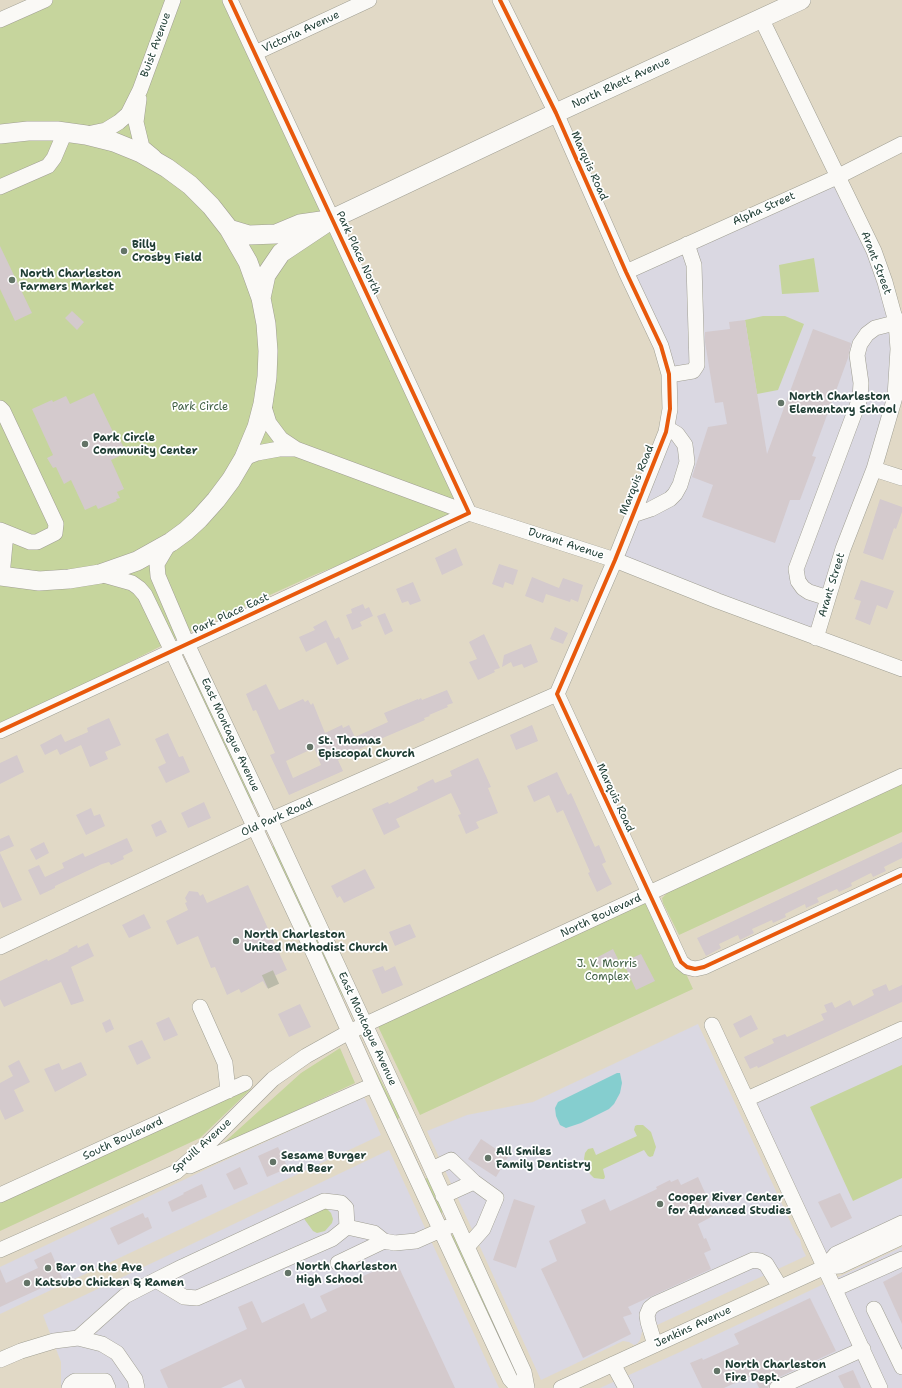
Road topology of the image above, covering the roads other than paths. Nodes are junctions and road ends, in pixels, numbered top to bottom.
1 (45, 0) edge
2 (173, 0) edge
3 (230, 0) edge
4 (369, 0) edge
5 (500, 0) edge
6 (801, 0) edge
7 (761, 18) junction
8 (0, 20) edge
9 (255, 53) junction
10 (140, 90) junction
11 (556, 113) junction
12 (65, 132) junction
13 (0, 134) edge
14 (86, 135) junction
15 (902, 144) edge
16 (167, 168) junction
17 (837, 177) junction
18 (0, 187) edge
19 (332, 219) junction
20 (229, 229) junction
21 (688, 244) junction
22 (626, 272) junction
23 (261, 298) junction
24 (899, 322) edge
25 (669, 375) junction
26 (263, 404) junction
27 (0, 408) edge
28 (667, 428) junction
29 (296, 449) junction
30 (244, 458) junction
31 (874, 469) junction
32 (902, 478) edge
33 (469, 513) junction
34 (633, 515) junction
35 (3, 531) edge
36 (171, 542) junction
37 (615, 560) junction
38 (100, 574) junction
39 (3, 577) edge
40 (828, 598) junction
41 (816, 638) junction
42 (187, 644) junction
43 (172, 651) junction
44 (902, 669) edge
45 (557, 694) junction
46 (0, 731) edge
47 (902, 776) edge
48 (270, 820) junction
49 (254, 828) junction
50 (902, 875) edge
51 (649, 893) junction
52 (0, 947) edge
53 (200, 1007) dead end
54 (364, 1024) junction
55 (712, 1025) dead end
56 (902, 1029) edge
57 (349, 1032) junction
58 (245, 1083) dead end
59 (373, 1085) junction
60 (228, 1091) junction
61 (747, 1099) junction
62 (432, 1170) junction
63 (176, 1172) junction
64 (474, 1182) junction
65 (0, 1195) edge
66 (443, 1196) junction
67 (456, 1223) junction
68 (902, 1223) edge
69 (347, 1227) junction
70 (440, 1230) junction
71 (902, 1237) edge
72 (384, 1241) junction
73 (467, 1247) junction
74 (0, 1250) edge
75 (902, 1259) edge
76 (338, 1263) dead end
77 (825, 1267) junction
78 (156, 1280) junction
79 (780, 1287) junction
80 (835, 1289) junction
81 (874, 1309) dead end
82 (78, 1338) junction
83 (655, 1345) junction
84 (863, 1350) junction
85 (0, 1360) edge
86 (614, 1364) junction
87 (902, 1366) edge
88 (69, 1388) edge
89 (108, 1388) edge
90 (138, 1388) edge
91 (518, 1388) edge
92 (527, 1388) edge
93 (561, 1388) edge
94 (626, 1388) edge
95 (777, 1388) edge
96 (880, 1388) edge

1 - 8 street
2 - 10 street, Buist Avenue
3 - 9 street, Park Place North
4 - 9 street, Victoria Avenue
5 - 11 street, Marquis Road
6 - 7 main road, North Rhett Avenue
7 - 11 main road, North Rhett Avenue
7 - 17 street, Arant Street
9 - 19 street, Park Place North
10 - 14 street, Buist Avenue
10 - 16 street, Buist Avenue
11 - 19 main road, North Rhett Avenue
11 - 22 street, Marquis Road
12 - 13 main road
12 - 14 main road
12 - 18 street
14 - 16 main road
15 - 17 street, Alpha Street
16 - 20 main road
17 - 21 street, Alpha Street
17 - 24 street, Arant Street
19 - 20 main road, North Rhett Avenue
19 - 23 main road, North Rhett Avenue
19 - 33 street, Park Place North
20 - 23 main road
21 - 22 street, Alpha Street
21 - 25 street
22 - 25 street, Marquis Road
23 - 26 main road
24 - 31 street, Arant Street
24 - 40 street
25 - 28 street, Marquis Road
26 - 29 street, Durant Avenue
26 - 30 main road
27 - 35 street
28 - 34 street, Marquis Road
28 - 34 street
29 - 30 street, Durant Avenue
29 - 33 street, Durant Avenue
30 - 36 main road
31 - 32 street
31 - 40 street, Arant Street
33 - 37 street, Durant Avenue
33 - 42 street, Park Place East
34 - 37 street, Marquis Road
35 - 39 street
36 - 38 main road
36 - 42 street, East Montague Avenue
37 - 41 street, Durant Avenue
37 - 45 street, Marquis Road
38 - 39 main road
38 - 43 street, East Montague Avenue
40 - 41 street, Arant Street
41 - 44 street, Durant Avenue
42 - 43 street, Park Place East
42 - 48 street, East Montague Avenue
43 - 46 street, Park Place East
43 - 49 street, East Montague Avenue
45 - 48 street, Old Park Road
45 - 51 street, Marquis Road
47 - 51 street, North Boulevard
48 - 49 street, Old Park Road
48 - 54 street, East Montague Avenue
49 - 52 street, Old Park Road
49 - 57 street, East Montague Avenue
50 - 51 street, Marquis Road
51 - 54 street, North Boulevard
53 - 60 street
54 - 57 street, Spruill Avenue
54 - 62 street, East Montague Avenue
55 - 61 street
56 - 61 street
57 - 59 street, East Montague Avenue
57 - 63 street, Spruill Avenue
58 - 60 street, South Boulevard
59 - 63 street
59 - 70 street, East Montague Avenue
60 - 65 street, South Boulevard
61 - 77 street
62 - 64 street
62 - 66 street, East Montague Avenue
63 - 74 street, Spruill Avenue
64 - 66 street
64 - 73 street
66 - 67 street, East Montague Avenue
67 - 70 street
67 - 73 street, East Montague Avenue
68 - 77 street
69 - 72 street
69 - 78 street
69 - 78 street
70 - 72 street
70 - 91 street, East Montague Avenue
71 - 77 street
72 - 76 street
73 - 92 street, East Montague Avenue
75 - 80 street
77 - 79 street, Jenkins Avenue
77 - 80 street
78 - 82 street
79 - 83 street, Jenkins Avenue
79 - 83 street
80 - 84 street
81 - 87 street
82 - 85 street
82 - 90 street
83 - 86 street, Jenkins Avenue
84 - 95 street
84 - 96 street
86 - 93 street, Jenkins Avenue
86 - 94 street
88 - 89 street

